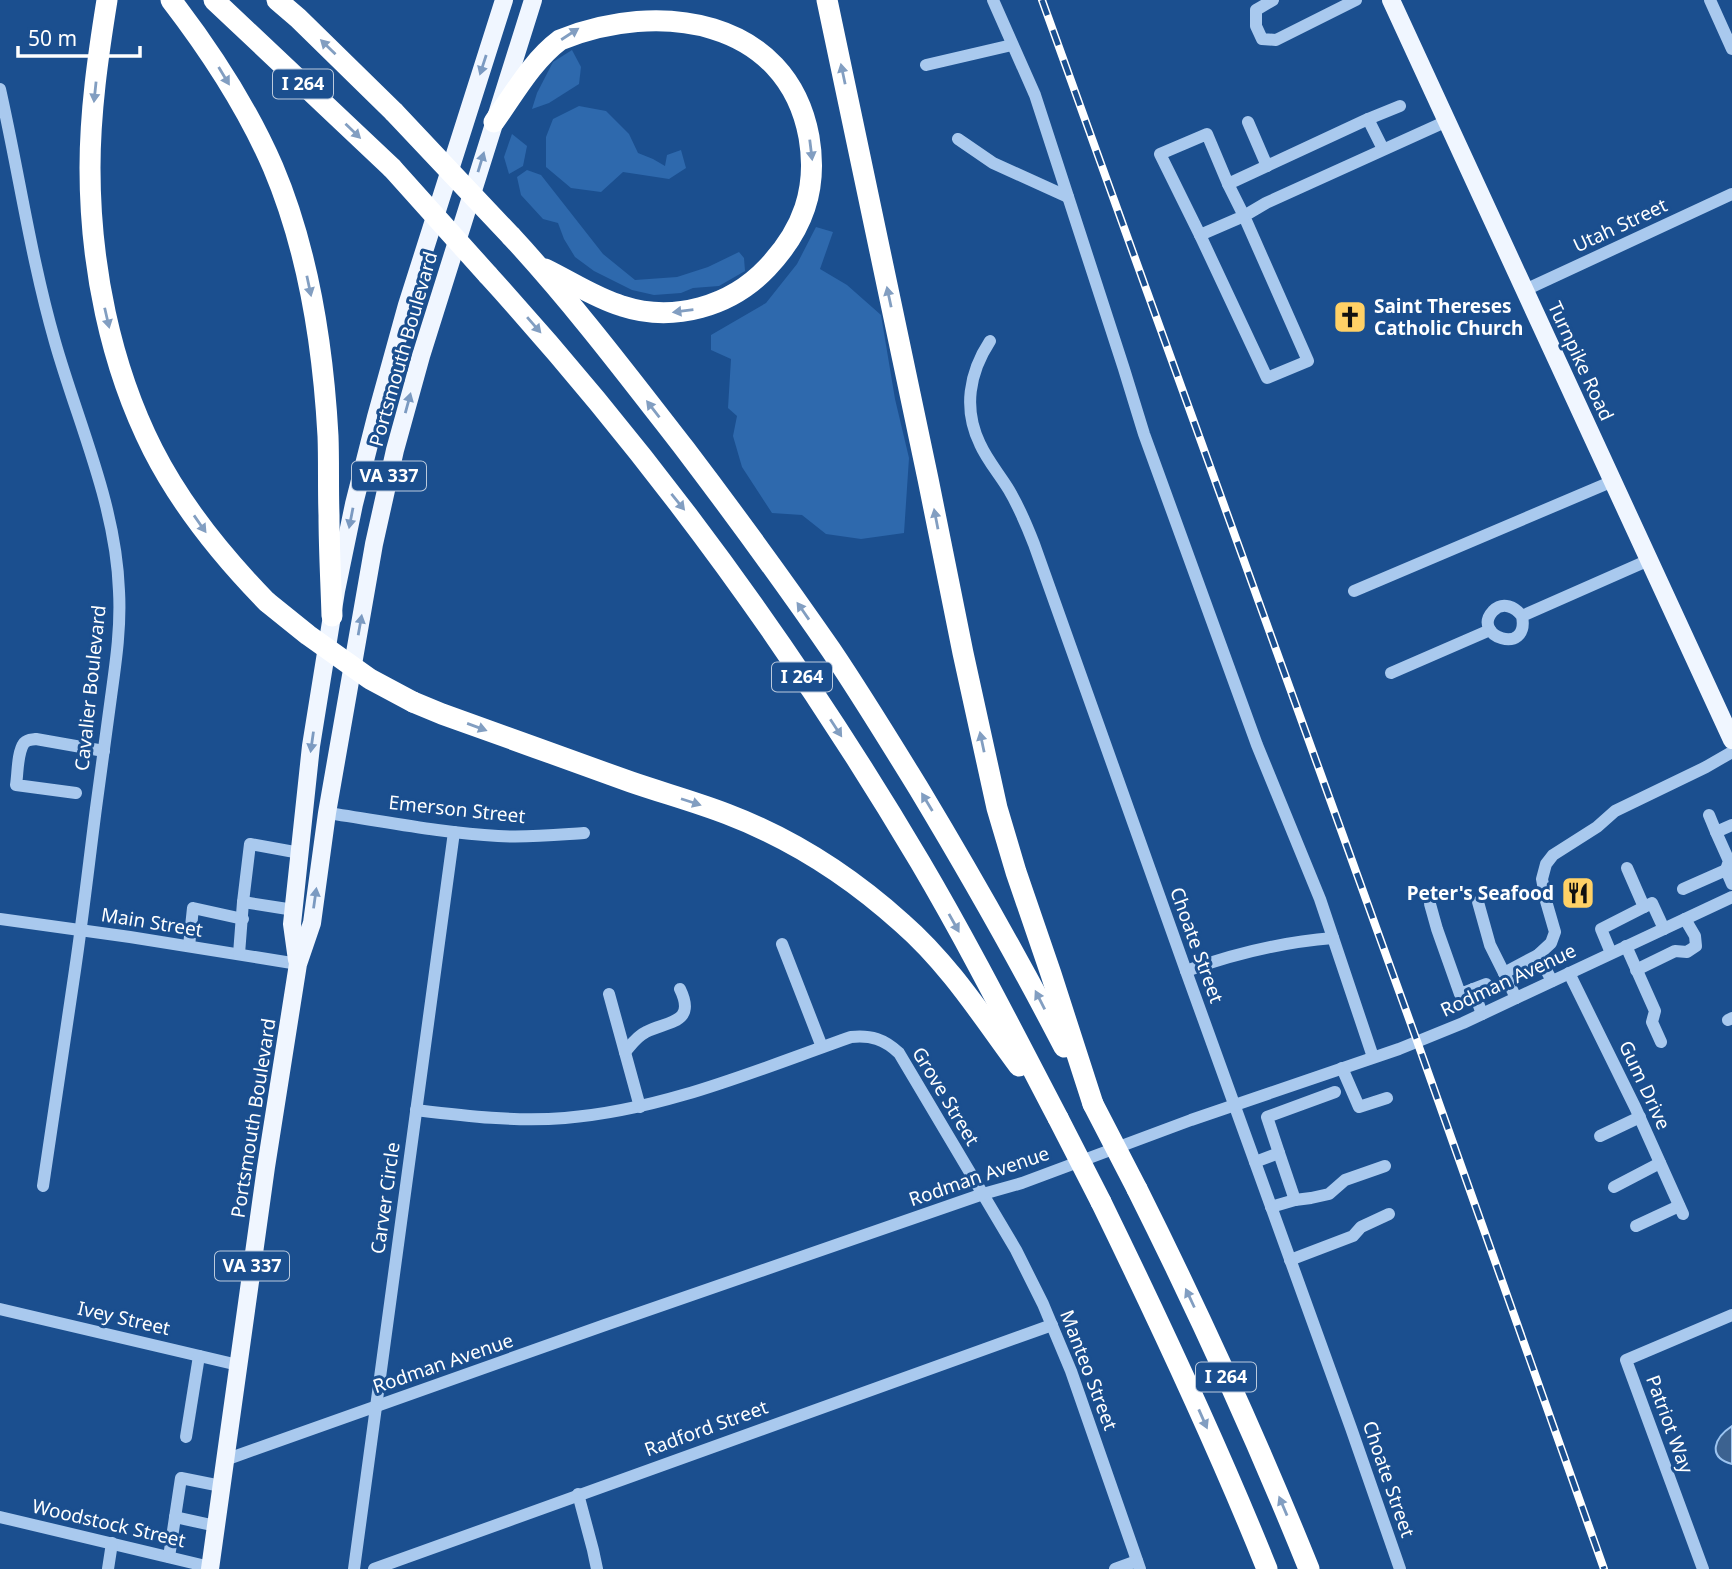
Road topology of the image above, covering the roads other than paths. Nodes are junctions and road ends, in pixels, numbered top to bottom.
1 (107, 0) edge
2 (171, 0) edge
3 (214, 0) edge
4 (277, 0) edge
5 (504, 0) edge
6 (533, 0) edge
7 (827, 0) edge
8 (993, 0) edge
9 (1273, 0) edge
10 (1356, 0) edge
11 (1391, 0) edge
12 (1710, 0) edge
13 (1012, 45) junction
14 (1732, 49) edge
15 (926, 65) dead end
16 (0, 89) edge
17 (1400, 106) dead end
18 (0, 117) edge
19 (1368, 119) junction
20 (1447, 121) junction
21 (494, 122) junction
22 (1248, 122) dead end
23 (958, 139) dead end
24 (1383, 149) junction
25 (15, 161) junction
26 (1267, 166) junction
27 (1228, 184) junction
28 (1732, 194) edge
29 (1068, 197) junction
30 (1244, 216) junction
31 (1200, 235) junction
32 (538, 266) junction
33 (1525, 290) junction
34 (990, 341) dead end
35 (1612, 481) junction
36 (1649, 560) junction
37 (1354, 591) dead end
38 (332, 616) junction
39 (1522, 616) junction
40 (1490, 630) junction
41 (1391, 673) dead end
42 (1732, 740) edge
43 (104, 751) junction
44 (1732, 752) edge
45 (76, 793) dead end
46 (327, 813) junction
47 (1709, 815) dead end
48 (1732, 825) edge
49 (454, 832) junction
50 (1716, 832) junction
51 (584, 833) dead end
52 (300, 853) junction
53 (1627, 868) dead end
54 (1726, 870) junction
55 (1732, 884) edge
56 (1682, 889) dead end
57 (1732, 897) edge
58 (243, 902) junction
59 (1478, 902) dead end
60 (1430, 904) dead end
61 (1644, 907) junction
62 (294, 910) junction
63 (0, 919) edge
64 (243, 919) junction
65 (1685, 919) junction
66 (1664, 929) junction
67 (80, 930) junction
68 (1333, 938) junction
69 (782, 944) dead end
70 (1626, 946) junction
71 (189, 947) junction
72 (1611, 953) junction
73 (239, 954) junction
74 (1538, 955) junction
75 (298, 964) junction
76 (1636, 970) junction
77 (1186, 971) junction
78 (1504, 973) junction
79 (1569, 973) junction
80 (1552, 981) junction
81 (1486, 984) dead end
82 (680, 989) dead end
83 (1472, 989) junction
84 (609, 994) dead end
85 (1517, 998) junction
86 (1482, 1014) junction
87 (1661, 1042) dead end
88 (822, 1047) junction
89 (625, 1052) junction
90 (1373, 1057) junction
91 (1342, 1068) junction
92 (1335, 1092) dead end
93 (1387, 1098) dead end
94 (1093, 1104) junction
95 (1234, 1105) junction
96 (640, 1107) junction
97 (416, 1110) junction
98 (1640, 1117) junction
99 (1058, 1118) junction
100 (1600, 1136) dead end
101 (1279, 1153) junction
102 (1255, 1162) junction
103 (1660, 1163) junction
104 (1385, 1166) dead end
105 (43, 1186) dead end
106 (1614, 1187) dead end
107 (983, 1194) junction
108 (1295, 1200) junction
109 (1271, 1208) junction
110 (1389, 1214) dead end
111 (1636, 1226) dead end
112 (1290, 1260) junction
113 (0, 1309) edge
114 (1732, 1315) edge
115 (1052, 1325) junction
116 (199, 1356) junction
117 (239, 1365) junction
118 (376, 1407) junction
119 (186, 1437) dead end
120 (225, 1460) junction
121 (221, 1486) junction
122 (578, 1494) junction
123 (0, 1517) edge
124 (175, 1517) junction
125 (216, 1526) junction
126 (112, 1544) junction
127 (169, 1557) junction
128 (1138, 1565) edge
129 (210, 1568) edge
130 (108, 1569) edge
131 (354, 1569) edge
132 (374, 1569) edge
133 (597, 1569) edge
134 (1115, 1569) edge
135 (1267, 1569) edge
136 (1309, 1569) edge
137 (1400, 1569) edge
138 (1703, 1569) edge

1 -> 99 highway, bridge
2 -> 38 highway
3 -> 99 highway, I 264, bridge
32 -> 4 highway, I 264, bridge
5 -> 38 main road, Portsmouth Boulevard / VA 337
6 - 21 main road, Portsmouth Boulevard / VA 337
94 -> 7 highway
8 - 13 street
9 - 10 street
11 - 20 main road, Turnpike Road
12 - 14 street
13 - 15 street
13 - 29 street
16 - 25 street, Cavalier Boulevard
17 - 19 street
18 - 25 street, Cavalier Boulevard
19 - 24 street
19 - 26 street
20 - 24 street
20 - 33 main road, Turnpike Road
21 -> 32 highway
46 -> 21 main road, Portsmouth Boulevard / VA 337
22 - 26 street
23 - 29 street
24 - 30 street
25 - 43 street, Cavalier Boulevard
26 - 27 street
27 - 30 street
27 - 31 street
28 - 33 street, Utah Street
29 - 68 street
30 - 31 street
30 - 31 street
94 -> 32 highway, I 264
33 - 35 main road, Turnpike Road
34 - 77 street, Choate Street
35 - 36 main road, Turnpike Road
35 - 37 street
36 - 39 street
36 - 42 main road, Turnpike Road
38 -> 52 main road, Portsmouth Boulevard / VA 337
39 - 40 street
39 - 40 street
40 - 41 street
43 - 45 street
43 - 67 street, Cavalier Boulevard
44 - 74 street
46 - 49 street, Emerson Street
75 -> 46 main road, Portsmouth Boulevard / VA 337
47 - 50 street
48 - 50 street
49 - 51 street, Emerson Street
49 - 97 street, Carver Circle
50 - 54 street
52 - 58 street
52 - 62 main road, Portsmouth Boulevard / VA 337
53 - 61 street
54 - 55 street
54 - 56 street
57 - 65 street, Rodman Avenue
58 - 62 street
58 - 64 street
59 - 78 street
60 - 83 street
61 - 66 street
61 - 72 street
62 - 75 main road, Portsmouth Boulevard / VA 337
63 - 67 street, Main Street
64 - 71 street
64 - 73 street
65 - 66 street, Rodman Avenue
65 - 76 street
66 - 70 street, Rodman Avenue
67 - 71 street, Main Street
67 - 105 street, Cavalier Boulevard
68 - 77 street
68 - 90 street
69 - 88 street
70 - 72 street, Rodman Avenue
70 - 76 street
71 - 73 street, Main Street
72 - 79 street, Rodman Avenue
73 - 75 street, Main Street
74 - 78 street
74 - 80 street
75 - 117 main road, Portsmouth Boulevard / VA 337
76 - 87 street
77 - 95 street, Choate Street
78 - 85 street
79 - 80 street, Rodman Avenue
79 - 98 street, Gum Drive
80 - 85 street, Rodman Avenue
81 - 83 street
82 - 89 street
83 - 86 street
84 - 89 street
85 - 86 street, Rodman Avenue
86 - 90 street, Rodman Avenue
88 - 96 street, Grove Street
88 - 107 street, Grove Street
89 - 96 street
90 - 91 street, Rodman Avenue
91 - 93 street
91 - 95 street, Rodman Avenue
92 - 101 street
136 -> 94 highway, I 264, bridge
95 - 102 street, Choate Street
95 - 107 street, Rodman Avenue
96 - 97 street, Grove Street
97 - 118 street, Carver Circle
98 - 100 street
98 - 103 street, Gum Drive
99 -> 135 highway, I 264, bridge
101 - 102 street
101 - 108 street
102 - 109 street, Choate Street
103 - 106 street
103 - 111 street, Gum Drive
104 - 108 street
107 - 115 street, Manteo Street
107 - 118 street, Rodman Avenue
108 - 109 street
109 - 112 street, Choate Street
110 - 112 street
112 - 137 street, Choate Street
113 - 116 street, Ivey Street
114 - 138 street, Patriot Way
115 - 122 street, Radford Street
115 - 128 street, Manteo Street
116 - 117 street, Ivey Street
116 - 119 street
117 - 120 main road, Portsmouth Boulevard / VA 337
118 - 120 street, Rodman Avenue
118 - 131 street, Carver Circle
120 - 121 main road, Portsmouth Boulevard / VA 337
121 - 124 street
121 - 125 main road, Portsmouth Boulevard / VA 337
122 - 132 street, Radford Street
122 - 133 street
123 - 126 street, Woodstock Street
124 - 125 street
124 - 127 street
125 - 129 main road, Portsmouth Boulevard / VA 337
126 - 127 street, Woodstock Street
126 - 130 street
127 - 129 street, Woodstock Street
128 - 134 street

